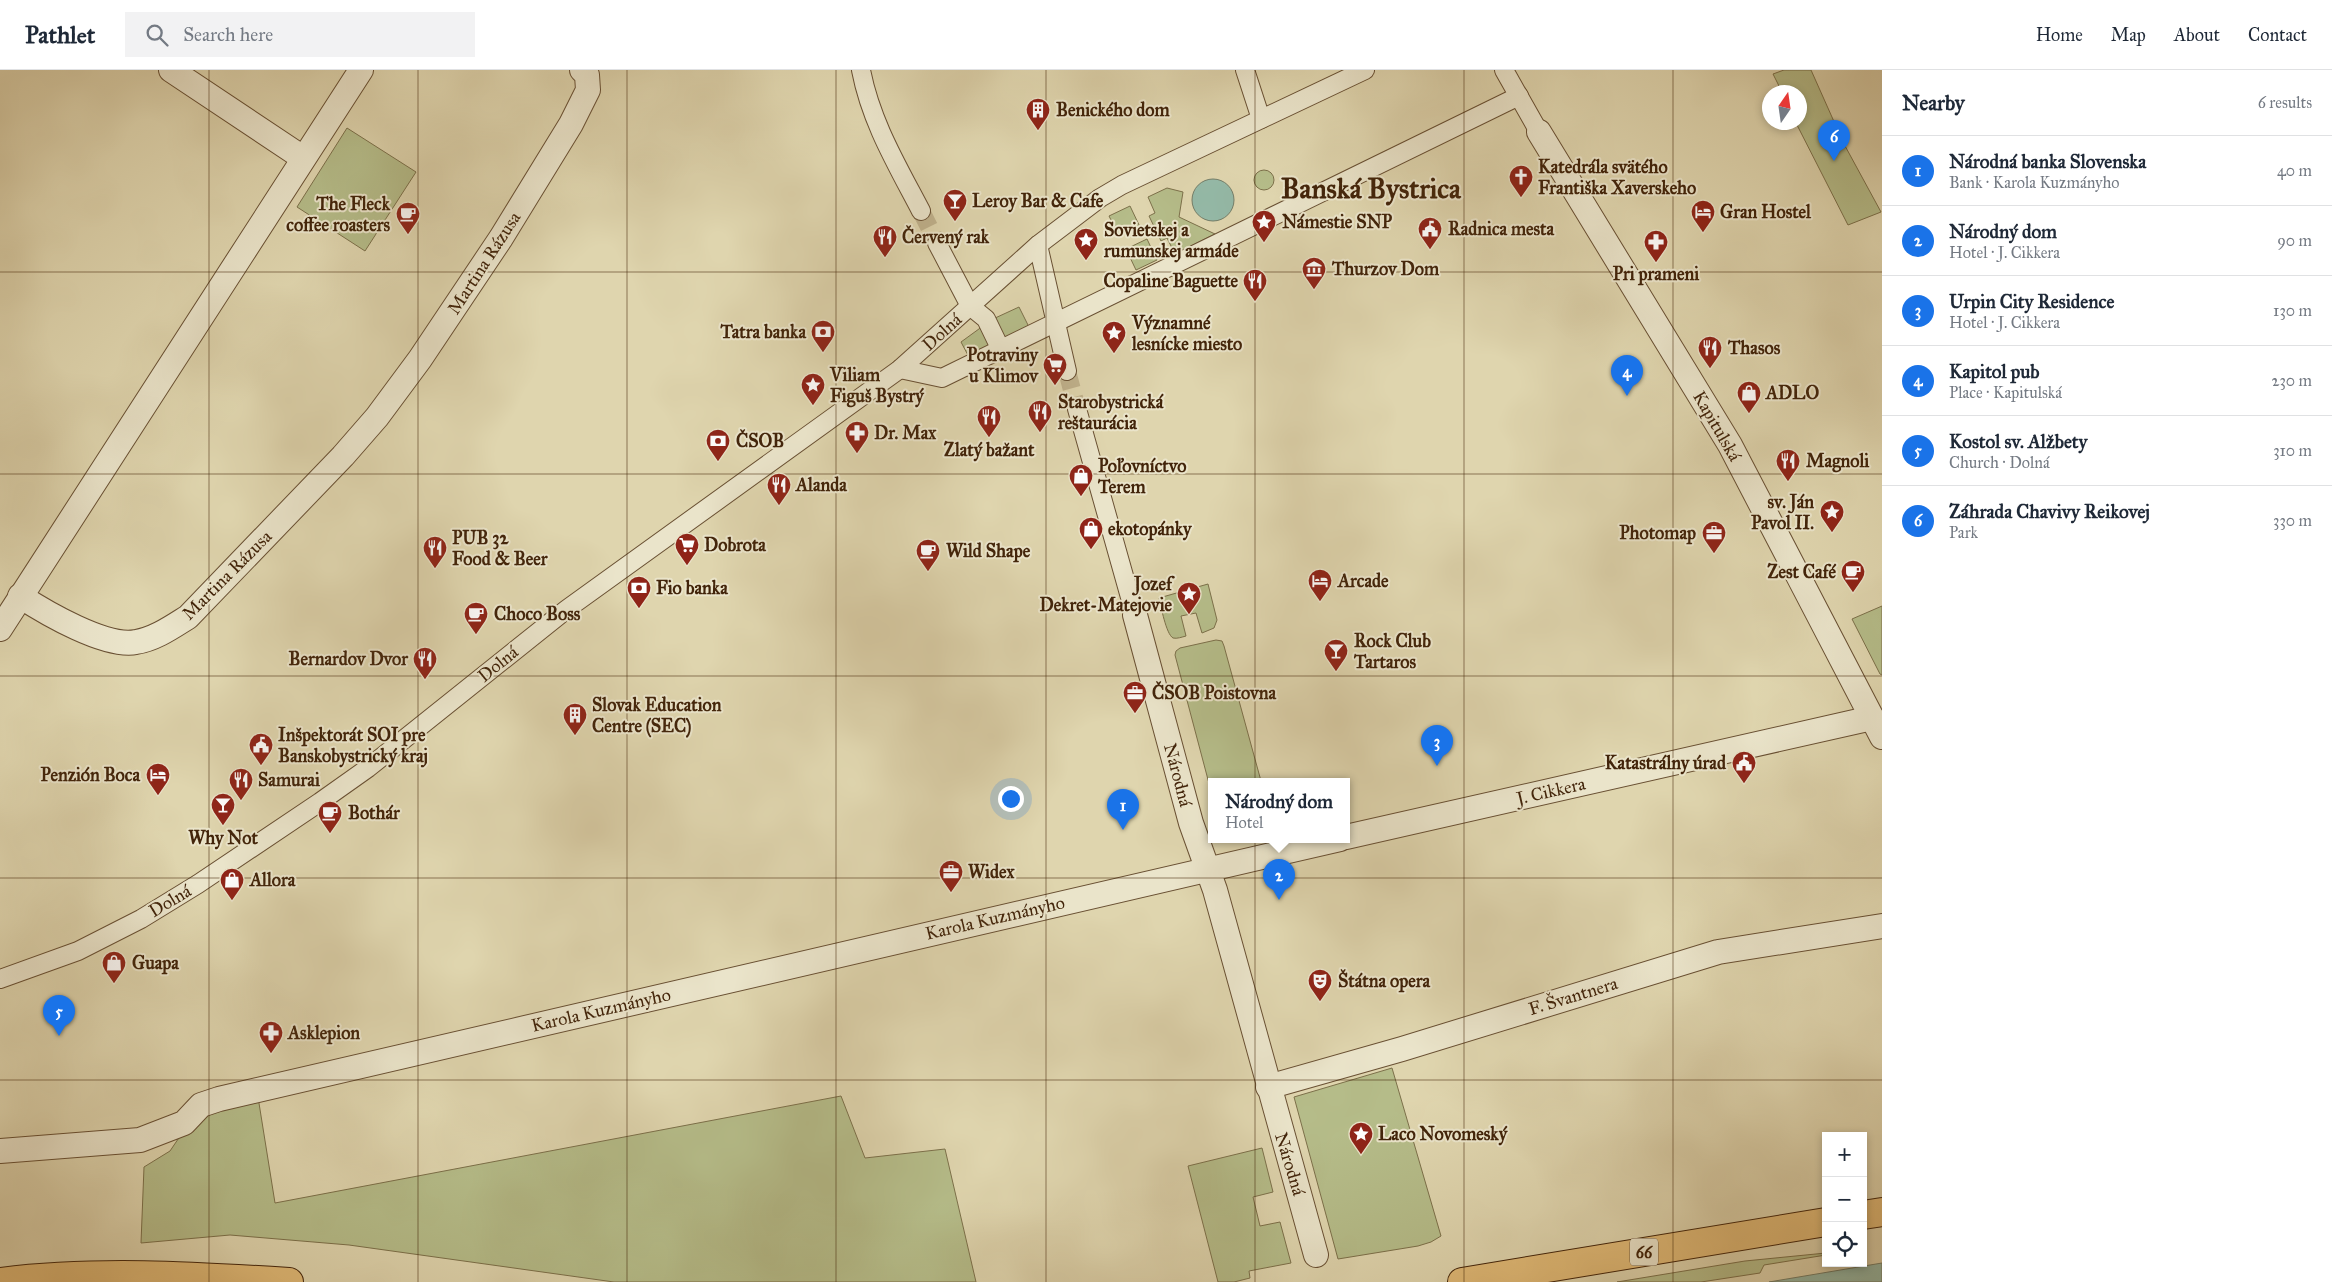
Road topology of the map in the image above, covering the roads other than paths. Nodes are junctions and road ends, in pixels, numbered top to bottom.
1 (171, 70) edge
2 (361, 70) edge
3 (582, 70) edge
4 (861, 70) edge
5 (1245, 70) edge
6 (1365, 70) edge
7 (1504, 70) edge
8 (1519, 96) junction
9 (1261, 119) junction
10 (1537, 129) joint
11 (303, 158) junction
12 (921, 212) tunnel mouth
13 (937, 243) tunnel mouth
14 (1038, 245) junction
15 (970, 306) junction
16 (1056, 322) junction
17 (1001, 350) junction
18 (900, 369) junction
19 (1067, 371) tunnel mouth
20 (1077, 409) tunnel mouth
21 (20, 596) junction
22 (1135, 615) joint
23 (0, 629) edge
24 (1877, 728) edge
25 (1350, 836) edge
26 (1322, 843) edge
27 (1208, 869) junction
28 (1882, 926) edge
29 (0, 979) edge
30 (1268, 1087) junction
31 (0, 1151) edge
32 (1882, 1212) edge
33 (1867, 1214) edge
34 (1822, 1223) edge
35 (1316, 1255) dead end
36 (0, 1282) edge
37 (288, 1282) edge
38 (1462, 1282) edge

1 - 11 street
2 - 11 street
3 - 21 street, Martina Rázusa
4 - 12 street
5 - 9 street
6 - 9 street
7 - 8 street
8 - 10 street
8 - 16 street
9 - 14 street
10 - 24 street, Kapitulská
11 - 21 street
13 - 15 street
14 - 15 street
14 - 16 street
15 - 17 street
15 - 18 street, Dolná
16 - 17 street
16 - 19 street
17 - 18 street
18 - 29 street, Dolná
20 - 22 street, Národná
21 - 23 street
22 - 27 street, Národná
24 - 25 street, J. Cikkera
26 - 27 street
27 - 30 street, Národná
27 - 31 street, Karola Kuzmányho
28 - 30 street, F. Švantnera
30 - 35 street, Národná
32 - 33 main road
34 - 38 main road, 66
36 - 37 main road

